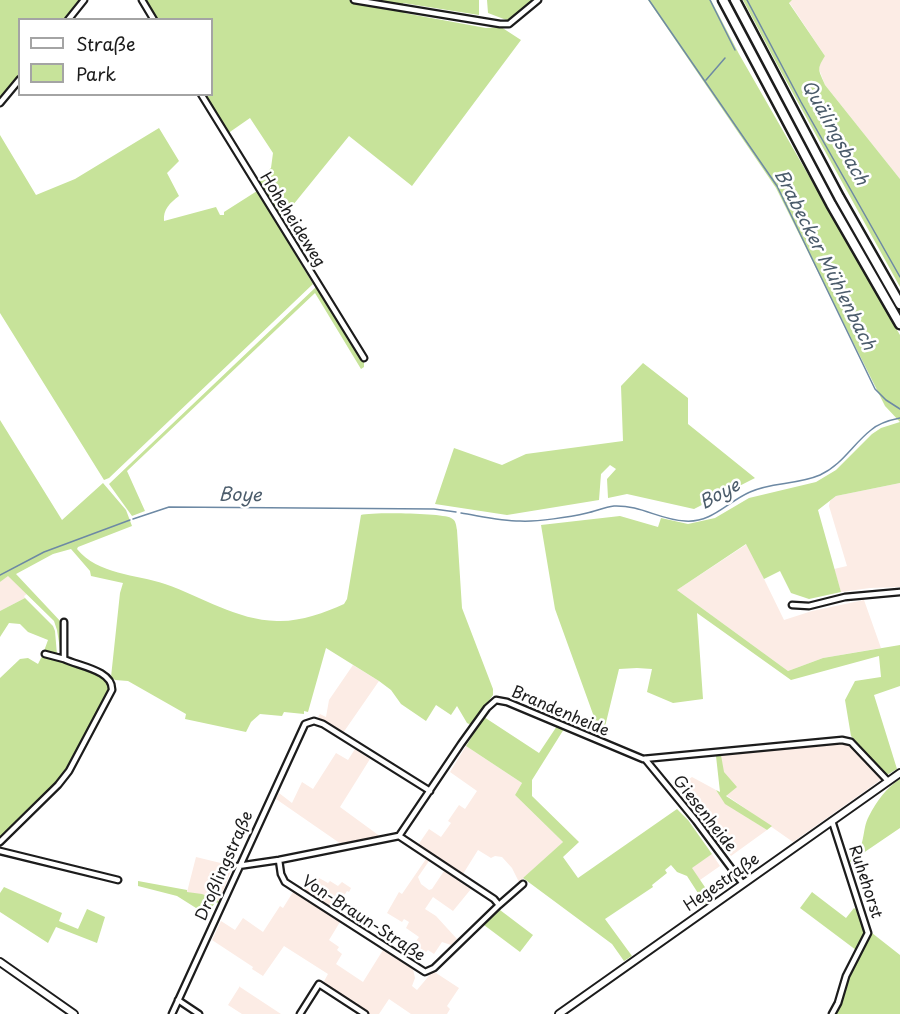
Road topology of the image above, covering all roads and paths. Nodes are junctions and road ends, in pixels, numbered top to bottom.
1 (84, 0) edge
2 (142, 0) edge
3 (354, 0) edge
4 (538, 0) edge
5 (723, 0) edge
6 (735, 0) edge
7 (70, 18) edge
8 (153, 18) edge
9 (18, 81) edge
10 (202, 96) edge
11 (0, 103) edge
12 (900, 304) edge
13 (900, 324) edge
14 (364, 358) dead end
15 (900, 592) edge
16 (792, 606) dead end
17 (64, 622) dead end
18 (45, 654) dead end
19 (64, 659) junction
20 (645, 759) junction
21 (900, 773) edge
22 (888, 781) junction
23 (430, 791) junction
24 (832, 821) junction
25 (399, 836) junction
26 (0, 842) edge
27 (0, 851) edge
28 (279, 860) junction
29 (238, 866) junction
30 (118, 880) dead end
31 (523, 884) dead end
32 (743, 884) junction
33 (499, 905) junction
34 (0, 962) edge
35 (178, 1000) junction
36 (74, 1014) edge
37 (172, 1014) edge
38 (199, 1014) edge
39 (300, 1014) edge
40 (365, 1014) edge
41 (559, 1014) edge
42 (832, 1014) edge

1 - 7 street
2 - 8 street
3 - 4 street
5 - 13 highway
6 - 12 highway
9 - 11 street
10 - 14 street, Hoheheideweg
15 - 16 street
17 - 19 street
18 - 19 street
19 - 26 street
20 - 22 street, Brandenheide
20 - 23 street, Brandenheide
20 - 32 street, Giesenheide
21 - 22 street, Hegestraße
22 - 24 street, Hegestraße
23 - 25 street, Brandenheide
23 - 29 street, Droßlingstraße
24 - 32 street, Hegestraße
24 - 42 street, Ruhehorst
25 - 28 street
25 - 33 street
27 - 30 street
28 - 29 street
28 - 33 street, Von-Braun-Straße
29 - 35 street, Droßlingstraße
31 - 33 street, Von-Braun-Straße
32 - 41 street, Hegestraße
34 - 36 street
35 - 37 street, Droßlingstraße
35 - 38 street
39 - 40 street

